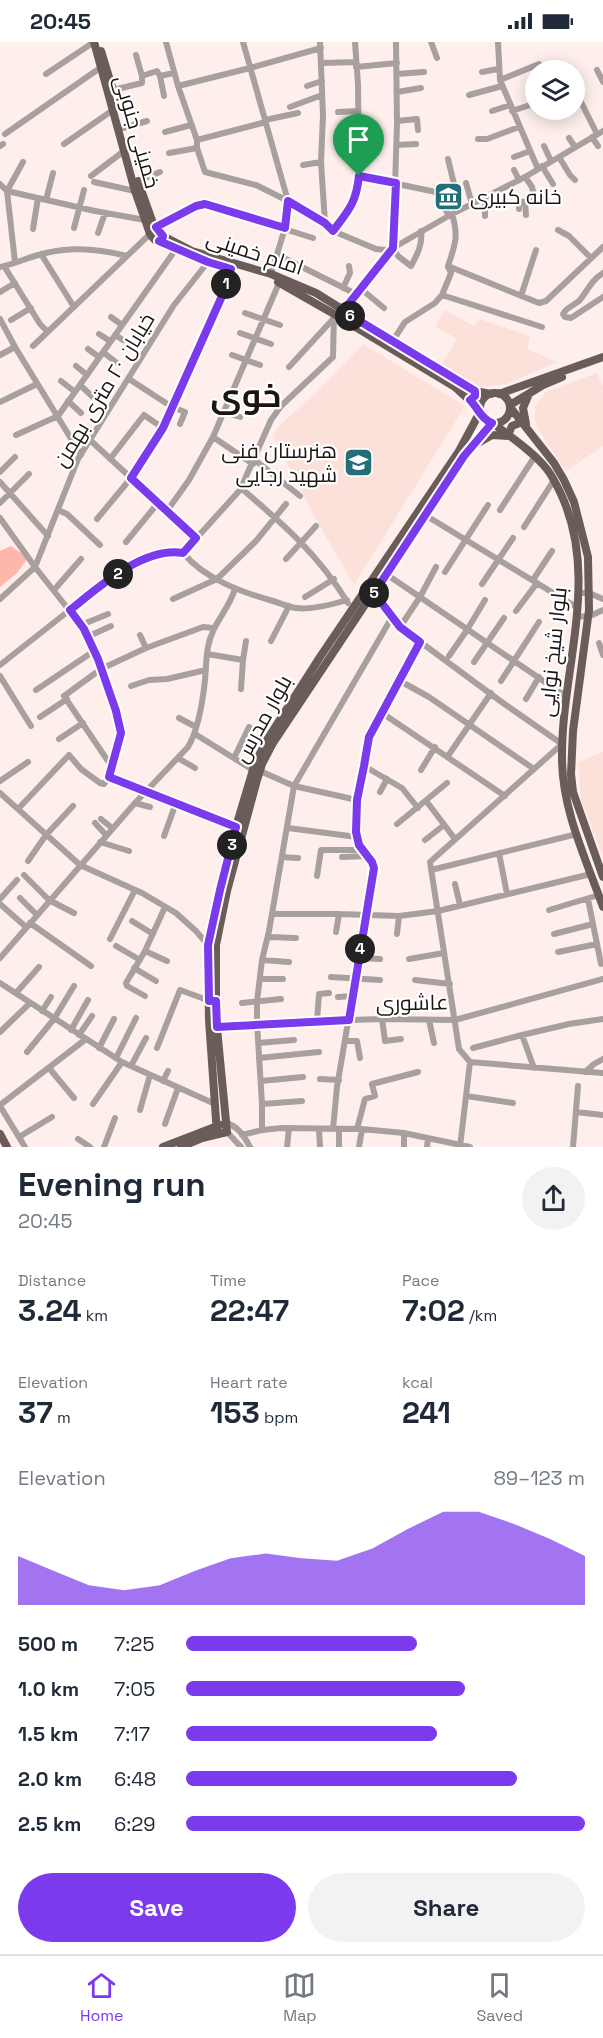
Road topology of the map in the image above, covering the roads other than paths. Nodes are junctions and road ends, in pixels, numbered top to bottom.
1 (94, 42) edge
2 (99, 42) edge
3 (166, 42) edge
4 (243, 42) edge
5 (355, 42) edge
6 (396, 42) edge
7 (431, 42) edge
8 (498, 42) edge
9 (320, 45) edge
10 (136, 55) dead end
11 (437, 58) dead end
12 (321, 63) junction
13 (397, 63) junction
14 (356, 65) junction
15 (100, 68) junction
16 (250, 68) junction
17 (498, 69) junction
18 (597, 70) dead end
19 (424, 72) dead end
20 (482, 72) dead end
21 (525, 72) edge
22 (174, 73) junction
23 (46, 74) dead end
24 (397, 75) junction
25 (142, 76) junction
26 (160, 76) junction
27 (322, 81) junction
28 (603, 82) edge
29 (501, 83) junction
30 (178, 86) junction
31 (307, 86) dead end
32 (421, 88) dead end
33 (113, 90) junction
34 (397, 92) junction
35 (469, 94) dead end
36 (322, 95) junction
37 (164, 96) dead end
38 (525, 106) edge
39 (290, 107) dead end
40 (511, 108) junction
41 (585, 108) edge
42 (113, 110) junction
43 (338, 111) dead end
44 (358, 111) junction
45 (492, 111) dead end
46 (298, 112) dead end
47 (147, 121) dead end
48 (266, 121) junction
49 (397, 121) junction
50 (191, 125) junction
51 (123, 128) junction
52 (519, 128) junction
53 (418, 130) dead end
54 (165, 132) dead end
55 (4, 134) dead end
56 (599, 134) edge
57 (569, 138) dead end
58 (478, 139) dead end
59 (197, 140) junction
60 (64, 144) dead end
61 (416, 144) dead end
62 (397, 145) junction
63 (544, 146) dead end
64 (598, 146) dead end
65 (575, 147) junction
66 (197, 148) junction
67 (124, 151) junction
68 (530, 151) junction
69 (169, 153) dead end
70 (514, 157) dead end
71 (559, 157) junction
72 (448, 159) dead end
73 (551, 161) junction
74 (23, 162) dead end
75 (321, 162) junction
76 (303, 165) dead end
77 (540, 168) junction
78 (514, 170) dead end
79 (160, 172) dead end
80 (53, 173) dead end
81 (359, 176) junction
82 (522, 178) junction
83 (575, 180) dead end
84 (138, 181) junction
85 (396, 183) junction
86 (466, 183) dead end
87 (553, 184) dead end
88 (0, 185) edge
89 (84, 190) dead end
90 (7, 191) junction
91 (135, 191) junction
92 (436, 192) junction
93 (485, 197) junction
94 (38, 198) junction
95 (46, 200) junction
96 (288, 201) junction
97 (525, 202) junction
98 (472, 204) junction
99 (79, 207) junction
100 (519, 209) dead end
101 (105, 213) junction
102 (451, 215) junction
103 (526, 215) dead end
104 (485, 216) dead end
105 (145, 220) junction
106 (325, 223) junction
107 (74, 228) dead end
108 (285, 228) junction
109 (33, 229) dead end
110 (152, 229) junction
111 (558, 230) dead end
112 (333, 231) junction
113 (421, 231) junction
114 (98, 233) dead end
115 (313, 238) dead end
116 (161, 239) junction
117 (603, 247) edge
118 (393, 248) junction
119 (176, 249) junction
120 (536, 250) dead end
121 (41, 254) junction
122 (278, 255) junction
123 (126, 256) junction
124 (591, 258) junction
125 (15, 262) junction
126 (208, 262) junction
127 (349, 266) dead end
128 (448, 266) junction
129 (2, 267) edge
130 (231, 269) junction
131 (603, 273) edge
132 (271, 274) junction
133 (15, 283) junction
134 (279, 283) junction
135 (344, 288) junction
136 (358, 291) junction
137 (0, 292) edge
138 (442, 295) junction
139 (521, 296) junction
140 (603, 297) edge
141 (74, 307) junction
142 (31, 308) junction
143 (384, 308) dead end
144 (245, 313) dead end
145 (337, 314) junction
146 (111, 317) dead end
147 (0, 319) edge
148 (11, 320) dead end
149 (264, 320) junction
150 (122, 325) junction
151 (280, 326) dead end
152 (542, 327) dead end
153 (48, 332) junction
154 (240, 333) dead end
155 (99, 334) dead end
156 (115, 335) junction
157 (256, 338) junction
158 (123, 340) dead end
159 (110, 341) junction
160 (392, 342) junction
161 (271, 344) dead end
162 (33, 346) dead end
163 (15, 347) junction
164 (88, 349) dead end
165 (0, 355) edge
166 (101, 355) junction
167 (232, 355) dead end
168 (603, 357) edge
169 (247, 360) junction
170 (603, 362) edge
171 (117, 363) dead end
172 (260, 365) dead end
173 (76, 366) dead end
174 (289, 367) dead end
175 (87, 375) junction
176 (129, 379) junction
177 (61, 381) dead end
178 (37, 384) junction
179 (80, 385) junction
180 (475, 391) junction
181 (75, 392) junction
182 (530, 393) junction
183 (495, 394) junction
184 (93, 397) dead end
185 (470, 400) junction
186 (69, 401) junction
187 (0, 402) edge
188 (510, 406) junction
189 (172, 407) junction
190 (480, 411) junction
191 (224, 412) junction
192 (81, 413) dead end
193 (58, 416) junction
194 (240, 417) dead end
195 (493, 423) junction
196 (180, 424) dead end
197 (525, 424) junction
198 (163, 428) junction
199 (471, 430) junction
200 (16, 435) dead end
201 (480, 436) junction
202 (509, 436) junction
203 (213, 437) junction
204 (90, 440) junction
205 (470, 448) junction
206 (81, 455) junction
207 (535, 456) junction
208 (15, 457) dead end
209 (110, 459) junction
210 (254, 462) junction
211 (0, 472) edge
212 (29, 474) dead end
213 (131, 478) junction
214 (554, 480) junction
215 (0, 482) edge
216 (241, 488) junction
217 (11, 494) junction
218 (300, 496) dead end
219 (0, 503) edge
220 (158, 503) junction
221 (286, 504) dead end
222 (488, 505) dead end
223 (58, 510) junction
224 (167, 510) junction
225 (500, 510) dead end
226 (425, 515) junction
227 (276, 518) junction
228 (0, 519) edge
229 (97, 519) dead end
230 (316, 526) dead end
231 (524, 527) dead end
232 (48, 536) junction
233 (196, 538) junction
234 (513, 538) dead end
235 (465, 539) junction
236 (302, 541) junction
237 (126, 542) dead end
238 (100, 545) dead end
239 (552, 551) dead end
240 (183, 553) junction
241 (81, 559) dead end
242 (286, 559) dead end
243 (497, 559) junction
244 (35, 567) junction
245 (436, 567) dead end
246 (446, 572) dead end
247 (386, 574) junction
248 (217, 579) junction
249 (334, 579) junction
250 (535, 582) junction
251 (482, 584) dead end
252 (235, 589) junction
253 (54, 590) junction
254 (374, 593) junction
255 (579, 593) junction
256 (589, 593) junction
257 (305, 597) dead end
258 (420, 597) junction
259 (172, 598) dead end
260 (603, 598) edge
261 (0, 599) edge
262 (347, 600) junction
263 (485, 600) dead end
264 (289, 606) junction
265 (70, 610) junction
266 (353, 610) junction
267 (603, 610) edge
268 (516, 611) dead end
269 (577, 612) junction
270 (108, 614) dead end
271 (392, 617) junction
272 (588, 617) junction
273 (504, 618) dead end
274 (539, 622) dead end
275 (81, 625) junction
276 (111, 626) dead end
277 (400, 627) junction
278 (213, 628) junction
279 (467, 630) junction
280 (140, 635) dead end
281 (87, 637) junction
282 (246, 641) dead end
283 (271, 641) dead end
284 (420, 642) junction
285 (486, 642) junction
286 (599, 643) dead end
287 (146, 648) junction
288 (94, 651) junction
289 (603, 653) edge
290 (207, 654) junction
291 (449, 656) dead end
292 (243, 660) junction
293 (513, 660) junction
294 (474, 662) dead end
295 (0, 665) edge
296 (101, 669) junction
297 (206, 670) junction
298 (0, 676) edge
299 (539, 677) junction
300 (400, 681) junction
301 (501, 681) dead end
302 (131, 686) dead end
303 (241, 689) dead end
304 (36, 690) dead end
305 (491, 693) junction
306 (567, 697) junction
307 (67, 699) junction
308 (526, 699) dead end
309 (382, 713) junction
310 (40, 717) dead end
311 (179, 718) dead end
312 (83, 723) junction
313 (469, 724) junction
314 (31, 726) dead end
315 (249, 727) dead end
316 (195, 730) junction
317 (58, 739) dead end
318 (562, 744) junction
319 (435, 747) junction
320 (448, 756) junction
321 (178, 758) junction
322 (234, 758) junction
323 (28, 762) dead end
324 (364, 766) junction
325 (112, 767) junction
326 (195, 768) dead end
327 (534, 769) junction
328 (256, 770) junction
329 (421, 770) dead end
330 (109, 777) junction
331 (387, 779) junction
332 (0, 781) edge
333 (447, 783) dead end
334 (294, 786) junction
335 (146, 790) junction
336 (380, 792) dead end
337 (0, 793) edge
338 (505, 796) junction
339 (6, 798) junction
340 (357, 800) junction
341 (427, 802) junction
342 (135, 803) junction
343 (176, 803) junction
344 (0, 805) edge
345 (73, 806) dead end
346 (150, 807) dead end
347 (418, 808) junction
348 (18, 809) junction
349 (397, 824) dead end
350 (444, 825) junction
351 (236, 827) junction
352 (112, 828) junction
353 (288, 828) junction
354 (577, 834) junction
355 (46, 835) junction
356 (106, 835) junction
357 (164, 836) dead end
358 (357, 837) junction
359 (455, 839) junction
360 (425, 840) dead end
361 (100, 842) junction
362 (362, 850) junction
363 (129, 851) dead end
364 (499, 853) junction
365 (368, 856) junction
366 (282, 857) junction
367 (342, 857) dead end
368 (298, 858) dead end
369 (28, 861) dead end
370 (80, 865) junction
371 (431, 870) junction
372 (591, 874) junction
373 (24, 875) dead end
374 (317, 876) dead end
375 (603, 877) edge
376 (17, 880) dead end
377 (455, 884) dead end
378 (135, 890) junction
379 (507, 894) junction
380 (599, 895) junction
381 (20, 898) dead end
382 (0, 899) edge
383 (588, 899) junction
384 (49, 900) junction
385 (0, 904) edge
386 (460, 905) junction
387 (165, 907) junction
388 (603, 908) edge
389 (549, 910) dead end
390 (438, 911) junction
391 (74, 914) dead end
392 (272, 914) junction
393 (339, 914) junction
394 (37, 915) junction
395 (365, 915) junction
396 (399, 916) junction
397 (132, 921) dead end
398 (593, 924) junction
399 (28, 925) junction
400 (336, 932) dead end
401 (153, 934) junction
402 (397, 934) dead end
403 (554, 934) dead end
404 (268, 937) junction
405 (296, 938) dead end
406 (110, 939) dead end
407 (597, 944) junction
408 (208, 945) junction
409 (116, 946) dead end
410 (145, 951) junction
411 (558, 952) dead end
412 (444, 953) junction
413 (0, 958) edge
414 (359, 958) junction
415 (380, 959) dead end
416 (409, 959) dead end
417 (140, 960) junction
418 (262, 960) junction
419 (167, 961) dead end
420 (289, 962) dead end
421 (601, 964) dead end
422 (91, 966) dead end
423 (39, 967) dead end
424 (134, 969) junction
425 (331, 977) dead end
426 (260, 979) junction
427 (283, 979) dead end
428 (355, 979) junction
429 (603, 979) edge
430 (380, 980) dead end
431 (415, 980) dead end
432 (156, 981) dead end
433 (0, 983) edge
434 (450, 984) junction
435 (74, 986) dead end
436 (16, 993) junction
437 (328, 993) dead end
438 (145, 996) dead end
439 (352, 996) junction
440 (51, 997) dead end
441 (339, 997) dead end
442 (281, 999) dead end
443 (88, 1000) dead end
444 (212, 1001) junction
445 (257, 1001) junction
446 (30, 1003) junction
447 (242, 1003) dead end
448 (42, 1011) junction
449 (92, 1016) dead end
450 (114, 1018) dead end
451 (136, 1018) dead end
452 (54, 1019) junction
453 (382, 1019) junction
454 (603, 1019) edge
455 (349, 1020) junction
456 (429, 1020) junction
457 (455, 1020) junction
458 (317, 1022) junction
459 (257, 1023) junction
460 (217, 1027) junction
461 (71, 1030) junction
462 (0, 1032) edge
463 (79, 1035) junction
464 (522, 1035) junction
465 (147, 1038) dead end
466 (86, 1039) junction
467 (401, 1039) dead end
468 (294, 1040) dead end
469 (345, 1041) junction
470 (258, 1043) junction
471 (434, 1043) dead end
472 (99, 1047) junction
473 (157, 1048) dead end
474 (473, 1048) dead end
475 (27, 1052) dead end
476 (319, 1052) dead end
477 (116, 1058) junction
478 (259, 1058) junction
479 (360, 1058) dead end
480 (603, 1059) edge
481 (122, 1062) junction
482 (470, 1062) junction
483 (131, 1066) junction
484 (49, 1068) junction
485 (534, 1068) junction
486 (168, 1071) dead end
487 (418, 1072) dead end
488 (585, 1072) junction
489 (603, 1073) edge
490 (150, 1075) junction
491 (303, 1077) dead end
492 (320, 1079) dead end
493 (339, 1080) junction
494 (163, 1081) junction
495 (261, 1081) junction
496 (578, 1086) dead end
497 (178, 1088) junction
498 (466, 1096) junction
499 (74, 1098) dead end
500 (302, 1101) dead end
501 (513, 1103) dead end
502 (93, 1104) dead end
503 (215, 1104) junction
504 (262, 1104) junction
505 (0, 1105) edge
506 (140, 1110) dead end
507 (576, 1112) junction
508 (603, 1115) edge
509 (52, 1117) dead end
510 (115, 1118) dead end
511 (165, 1124) dead end
512 (226, 1128) junction
513 (289, 1128) junction
514 (319, 1129) junction
515 (336, 1129) junction
516 (360, 1129) junction
517 (216, 1130) junction
518 (262, 1130) junction
519 (404, 1133) junction
520 (0, 1134) edge
521 (243, 1135) junction
522 (19, 1137) junction
523 (428, 1138) junction
524 (78, 1139) dead end
525 (460, 1146) edge
526 (7, 1147) edge
527 (25, 1147) edge
528 (90, 1147) edge
529 (104, 1147) edge
530 (163, 1147) edge
531 (181, 1147) edge
532 (241, 1147) edge
533 (250, 1147) edge
534 (287, 1147) edge
535 (320, 1147) edge
536 (339, 1147) edge
537 (359, 1147) edge
538 (404, 1147) edge
539 (427, 1147) edge
540 (470, 1147) edge
541 (573, 1147) edge

1 - 15 main road, خمینی جنوبی
1 - 23 street
2 - 33 main road, خمینی جنوبی
3 - 22 street
4 - 16 street
5 - 14 street
6 - 13 street
7 - 11 street
8 - 17 street
9 - 12 street
9 - 16 street
10 - 25 street
12 - 14 street
12 - 27 street
13 - 14 street
13 - 24 street
14 - 44 street
15 - 42 main road, خمینی جنوبی
15 - 55 street
16 - 30 street
16 - 48 street
17 - 20 street
17 - 29 street
18 - 28 street
19 - 24 street
21 - 29 street
22 - 26 street
22 - 30 street
24 - 34 street
25 - 26 street
25 - 33 street
26 - 37 street
27 - 31 street
27 - 36 street
29 - 35 street
29 - 40 street
30 - 50 street
32 - 34 street
33 - 51 main road, خمینی جنوبی
34 - 49 street
36 - 39 street
36 - 75 street
38 - 40 street
40 - 45 street
40 - 52 street
41 - 56 street
42 - 60 street
42 - 67 main road, خمینی جنوبی
43 - 44 street
44 - 81 street
46 - 48 street
47 - 51 street
48 - 59 street
48 - 96 street
49 - 53 street
49 - 62 street
50 - 54 street
50 - 59 street
51 - 84 main road, خمینی جنوبی
52 - 58 street
52 - 68 street
56 - 64 street
56 - 65 street
57 - 65 street
59 - 66 street
61 - 62 street
62 - 85 street
63 - 73 street
65 - 71 street
66 - 69 street
66 - 96 street
67 - 91 main road, خمینی جنوبی
67 - 91 street
68 - 70 street
68 - 77 street
71 - 73 street
71 - 83 street
72 - 92 street
73 - 77 street
74 - 90 street
75 - 76 street
75 - 106 street
77 - 82 street
77 - 87 street
78 - 82 street
79 - 84 street
80 - 95 street
81 - 85 street
81 - 112 street
82 - 93 street
82 - 97 street
84 - 110 main road, خمینی جنوبی
85 - 92 street
85 - 118 street
86 - 98 street
88 - 90 street
89 - 99 street
90 - 94 street
90 - 125 street
91 - 105 main road, خمینی جنوبی
92 - 102 street
93 - 98 street
93 - 104 street
94 - 95 street
94 - 109 street
95 - 99 street
96 - 106 street
96 - 108 street
97 - 100 street
97 - 103 street
98 - 102 street
99 - 101 street
99 - 107 street
101 - 105 street
101 - 114 street
102 - 113 street
102 - 128 street
105 - 110 main road, خمینی جنوبی
106 - 112 street
108 - 110 street
108 - 115 street
108 - 122 street
110 - 116 main road
110 - 123 street
111 - 124 street
112 - 118 street
113 - 118 street
113 - 118 street
116 - 119 main road, امام خمینی
116 - 132 main road, امام خمینی
117 - 124 street
118 - 136 street
119 - 126 main road, امام خمینی
119 - 150 street
120 - 139 street
121 - 123 street
121 - 125 street
121 - 141 street
122 - 132 street
122 - 135 street
123 - 141 street
124 - 139 street
125 - 129 street
126 - 130 main road, امام خمینی
126 - 176 street, خیابان ۲۰ متری بهمن
127 - 135 street
128 - 138 street
128 - 139 street
129 - 133 street
130 - 134 main road, امام خمینی
130 - 189 street
131 - 140 street
132 - 145 main road, امام خمینی
133 - 137 street
133 - 142 street
134 - 145 main road, امام خمینی
134 - 149 street
135 - 136 street
136 - 143 street
136 - 145 street
138 - 152 street
138 - 160 street
141 - 153 street
142 - 148 street
142 - 153 street
144 - 149 street
145 - 160 main road, امام خمینی
145 - 174 street
145 - 185 main road, امام خمینی
145 - 210 street
146 - 150 street
147 - 163 street
149 - 151 street
149 - 157 street
150 - 156 street
153 - 162 street
154 - 157 street
155 - 159 street
156 - 158 street
156 - 159 street
157 - 161 street
157 - 169 street
159 - 166 street
160 - 180 main road, امام خمینی
163 - 165 street
163 - 178 street
164 - 166 street
166 - 171 street
166 - 175 street
167 - 169 street
168 - 183 main road
169 - 172 street
169 - 191 street
170 - 182 main road
173 - 175 street
175 - 179 street
176 - 189 street
176 - 204 street, خیابان ۲۰ متری بهمن
177 - 181 street
178 - 187 street
178 - 193 street
179 - 181 street
179 - 184 street
180 - 183 main road, امام خمینی
180 - 185 main road
181 - 186 street
182 - 188 main road
182 - 197 main road
183 - 188 main road
183 - 190 main road
185 - 190 main road, امام خمینی
186 - 192 street
186 - 193 street
188 - 195 main road
188 - 197 main road, بلوار شیخ نوایی
189 - 196 street
189 - 198 street
190 - 195 main road
190 - 199 main road, بلوار مدرس
191 - 194 street
191 - 203 street
193 - 200 street
193 - 206 street
195 - 201 main road, بلوار مدرس
195 - 202 main road, بلوار شیخ نوایی
197 - 202 main road
197 - 256 main road, بلوار شیخ نوایی
198 - 209 street
198 - 213 street
199 - 201 main road
199 - 266 main road, بلوار مدرس
201 - 205 main road, بلوار مدرس
202 - 205 main road
202 - 207 main road, بلوار شیخ نوایی
203 - 210 street
203 - 224 street
204 - 206 street, خیابان ۲۰ متری بهمن
204 - 209 street
205 - 226 main road, بلوار مدرس
206 - 223 street, خیابان ۲۰ متری بهمن
207 - 214 main road, بلوار شیخ نوایی
207 - 225 street
208 - 211 street
209 - 213 street
210 - 216 street
210 - 218 street
212 - 217 street
213 - 220 street
213 - 229 street
214 - 231 street
214 - 255 main road, بلوار شیخ نوایی
215 - 217 street
216 - 227 street
216 - 233 street
217 - 219 street
217 - 232 street
220 - 224 street
220 - 237 street
221 - 227 street
222 - 235 street
223 - 232 street, خیابان ۲۰ متری بهمن
223 - 238 street
224 - 233 street
226 - 235 street
226 - 247 main road, بلوار مدرس
227 - 236 street
227 - 248 street
228 - 244 street
230 - 236 street
232 - 244 street, خیابان ۲۰ متری بهمن
233 - 240 street
234 - 243 street
235 - 243 street
235 - 246 street
236 - 242 street
236 - 249 street
239 - 250 street
240 - 248 street
240 - 265 street
241 - 253 street
243 - 250 street
243 - 251 street
244 - 253 street
244 - 261 street, خیابان ۲۰ متری بهمن
245 - 258 street
247 - 254 main road, بلوار مدرس
247 - 258 street
248 - 252 street
248 - 259 street
249 - 257 street
249 - 262 street
250 - 268 street
250 - 269 street
252 - 264 street
252 - 278 street
253 - 265 street
254 - 271 street
254 - 328 main road, بلوار مدرس
255 - 256 street
255 - 269 main road, بلوار شیخ نوایی
256 - 260 street
256 - 272 main road, بلوار شیخ نوایی
258 - 277 street
258 - 279 street
262 - 264 street
262 - 266 street
263 - 279 street
264 - 283 street
265 - 275 street
265 - 295 street
266 - 328 main road, بلوار مدرس
267 - 272 street
269 - 272 street
269 - 306 main road, بلوار شیخ نوایی
270 - 275 street
271 - 277 street
271 - 334 street
272 - 375 main road, بلوار شیخ نوایی
273 - 285 street
274 - 293 street
275 - 281 street
276 - 281 street
277 - 284 street
278 - 287 street
278 - 290 street
279 - 285 street
279 - 291 street
280 - 287 street
281 - 288 street
282 - 292 street
284 - 300 street
284 - 305 street
285 - 293 street
285 - 294 street
286 - 289 street
287 - 296 street
288 - 296 street
288 - 304 street
290 - 292 street
290 - 297 street
292 - 303 street
293 - 299 street
293 - 301 street
296 - 307 street
296 - 325 street
297 - 302 street
297 - 316 street
298 - 314 street
299 - 306 street
299 - 308 street
300 - 309 street
300 - 313 street
305 - 313 street
305 - 318 street
306 - 318 main road, بلوار شیخ نوایی
307 - 310 street
307 - 312 street
309 - 319 street
309 - 324 street
311 - 316 street
312 - 317 street
312 - 325 street
313 - 320 street
313 - 327 street
315 - 322 street
316 - 321 street
316 - 322 street
318 - 327 street
318 - 354 main road, بلوار شیخ نوایی
319 - 320 street
319 - 329 street
320 - 338 street
321 - 326 street
321 - 335 street
322 - 328 street
323 - 332 street
324 - 331 street
324 - 340 street
325 - 330 street
327 - 338 street
328 - 334 street
328 - 351 main road, بلوار مدرس
328 - 444 main road, بلوار مدرس
330 - 335 street
330 - 348 street
331 - 336 street
331 - 347 street
333 - 341 street
334 - 340 street
334 - 353 street
335 - 342 street
335 - 343 street
337 - 339 street
338 - 359 street
339 - 344 street
339 - 348 street
340 - 358 street
341 - 347 street
341 - 350 street
342 - 346 street
342 - 352 street
343 - 351 street
343 - 357 street
345 - 355 street
347 - 349 street
348 - 355 street
350 - 359 street
350 - 360 street
351 - 408 main road, بلوار مدرس
352 - 356 street
352 - 356 street
353 - 358 street
353 - 366 street
354 - 364 street
354 - 372 main road, بلوار شیخ نوایی
355 - 369 street
355 - 370 street
356 - 361 street
358 - 362 street
359 - 371 street
361 - 363 street
361 - 370 street
362 - 365 street
362 - 374 street
364 - 371 street
364 - 379 street
365 - 367 street
365 - 395 street
366 - 368 street
366 - 392 street
370 - 378 street
370 - 384 street
371 - 390 street
372 - 379 street
372 - 380 main road, بلوار شیخ نوایی
373 - 384 street
376 - 382 street
377 - 386 street
378 - 387 street
378 - 406 street
379 - 386 street
380 - 383 street
380 - 388 main road, بلوار شیخ نوایی
381 - 394 street
383 - 389 street
383 - 398 street
384 - 391 street
384 - 394 street
385 - 399 street
386 - 390 street
387 - 401 street
387 - 408 street
390 - 396 street
390 - 412 street
392 - 393 street
392 - 404 street
393 - 395 street
393 - 400 street
394 - 399 street
395 - 396 street
395 - 414 street
396 - 402 street
397 - 401 street
398 - 403 street
398 - 407 street
399 - 413 street
399 - 422 street
401 - 410 street
404 - 405 street
404 - 418 street
407 - 411 street
407 - 421 street
408 - 444 main road, بلوار مدرس
409 - 417 street
410 - 417 street
410 - 419 street
412 - 416 street
412 - 434 street
414 - 415 street
414 - 428 street
417 - 424 street
418 - 420 street
418 - 426 street
423 - 436 street
424 - 432 street
424 - 438 street
425 - 428 street
426 - 427 street
426 - 445 street
428 - 430 street
428 - 439 street
429 - 457 street, عاشوری
431 - 434 street
433 - 436 street
434 - 457 street
435 - 452 street
436 - 446 street
437 - 458 street
439 - 441 street
439 - 455 street
440 - 448 street
442 - 445 street
443 - 461 street
444 - 460 main road, بلوار مدرس
444 - 473 street
444 - 503 main road, بلوار مدرس
445 - 447 street
445 - 459 street
446 - 448 street
446 - 462 street
448 - 452 street
449 - 463 street
450 - 472 street
451 - 477 street
452 - 461 street
452 - 475 street
453 - 455 street, عاشوری
453 - 456 street, عاشوری
453 - 467 street
454 - 464 street
455 - 458 street, عاشوری
455 - 469 street
456 - 457 street, عاشوری
456 - 471 street
457 - 482 street
458 - 459 street, عاشوری
459 - 460 street, عاشوری
459 - 470 street
460 - 512 main road, بلوار مدرس
461 - 463 street
463 - 466 street
464 - 474 street
464 - 485 street
465 - 483 street
466 - 472 street
466 - 484 street
468 - 470 street
469 - 479 street
469 - 493 street
470 - 478 street
472 - 477 street
476 - 478 street
477 - 481 street
478 - 495 street
480 - 488 street
481 - 483 street
481 - 502 street
482 - 485 street
482 - 498 street
483 - 490 street
484 - 499 street
484 - 505 street
485 - 488 street
486 - 494 street
487 - 516 street
488 - 489 street
490 - 494 street
490 - 506 street
491 - 495 street
492 - 493 street
493 - 515 street
494 - 497 street
495 - 504 street
496 - 507 street
497 - 503 street
497 - 511 street
498 - 501 street
498 - 525 street
500 - 504 street
503 - 517 main road, بلوار مدرس
504 - 518 street
505 - 522 street
507 - 508 street
507 - 541 street
509 - 522 street
510 - 529 street
512 - 517 main road
512 - 521 street
512 - 532 street
513 - 514 street
513 - 518 street
513 - 534 street
514 - 515 street
514 - 535 street
515 - 516 street
515 - 536 street
516 - 519 street
516 - 537 street
517 - 530 main road
517 - 531 main road
518 - 521 street
519 - 523 street
519 - 538 street
520 - 526 main road
521 - 533 street
522 - 527 street
523 - 525 street
523 - 539 street
524 - 528 street
525 - 540 street

